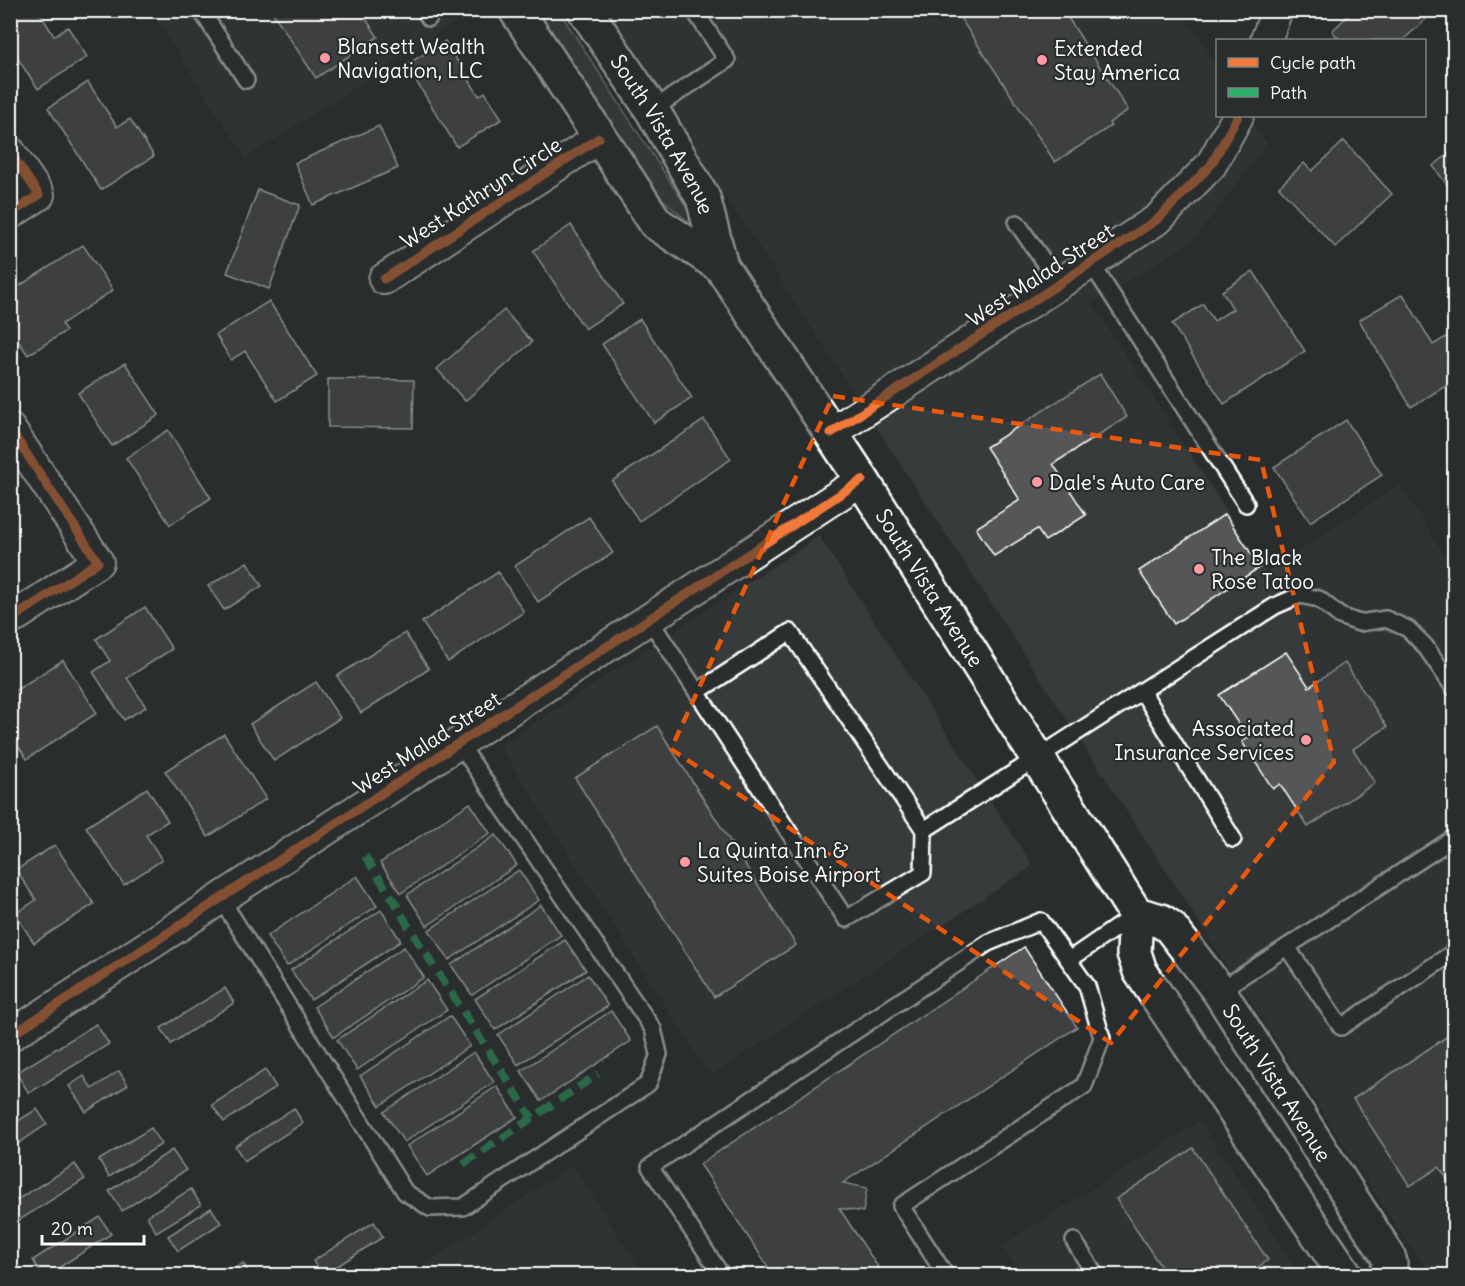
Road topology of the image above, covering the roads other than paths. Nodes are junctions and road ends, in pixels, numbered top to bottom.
1 (201, 10) edge
2 (516, 10) edge
3 (585, 10) edge
4 (694, 10) edge
5 (1276, 10) edge
6 (1266, 39) edge
7 (246, 80) dead end
8 (652, 110) junction
9 (1237, 117) edge
10 (599, 138) junction
11 (10, 152) edge
12 (10, 214) edge
13 (1017, 223) dead end
14 (1091, 263) junction
15 (721, 266) junction
16 (384, 279) dead end
17 (1059, 284) junction
18 (10, 429) edge
19 (831, 433) junction
20 (862, 480) junction
21 (1246, 504) dead end
22 (649, 619) junction
23 (10, 620) edge
24 (1455, 688) edge
25 (1142, 691) junction
26 (698, 693) junction
27 (459, 743) junction
28 (1037, 758) junction
29 (924, 830) junction
30 (1455, 838) edge
31 (1233, 839) dead end
32 (221, 899) junction
33 (1136, 914) junction
34 (1287, 947) junction
35 (1455, 952) edge
36 (1069, 960) junction
37 (1219, 991) junction
38 (10, 1036) edge
39 (1074, 1241) dead end
40 (722, 1275) edge
41 (946, 1275) edge
42 (1096, 1275) edge
43 (1346, 1275) edge
44 (1386, 1275) edge

1 - 7 lane
2 - 10 main road, South Vista Avenue
3 - 8 main road, South Vista Avenue
4 - 8 lane
5 - 6 street
8 - 15 main road, South Vista Avenue
9 - 14 street, West Malad Street
10 - 15 main road, South Vista Avenue
10 - 16 street, West Kathryn Circle
11 - 12 street
13 - 17 lane
14 - 17 street, West Malad Street
14 - 21 lane
15 - 19 main road, South Vista Avenue
17 - 19 street, West Malad Street
18 - 23 street
19 - 20 main road, South Vista Avenue
20 - 22 street, West Malad Street
20 - 28 main road, South Vista Avenue
22 - 26 lane
22 - 27 street, West Malad Street
24 - 25 lane
25 - 28 lane
25 - 31 lane
26 - 29 lane
26 - 29 lane
27 - 32 street, West Malad Street
27 - 32 lane
28 - 29 lane
28 - 33 main road, South Vista Avenue
30 - 34 lane
32 - 38 street, West Malad Street
33 - 36 lane
33 - 37 main road, South Vista Avenue
33 - 43 main road
34 - 35 lane
34 - 37 lane
36 - 40 lane
36 - 41 lane
37 - 44 main road, South Vista Avenue
39 - 42 lane

